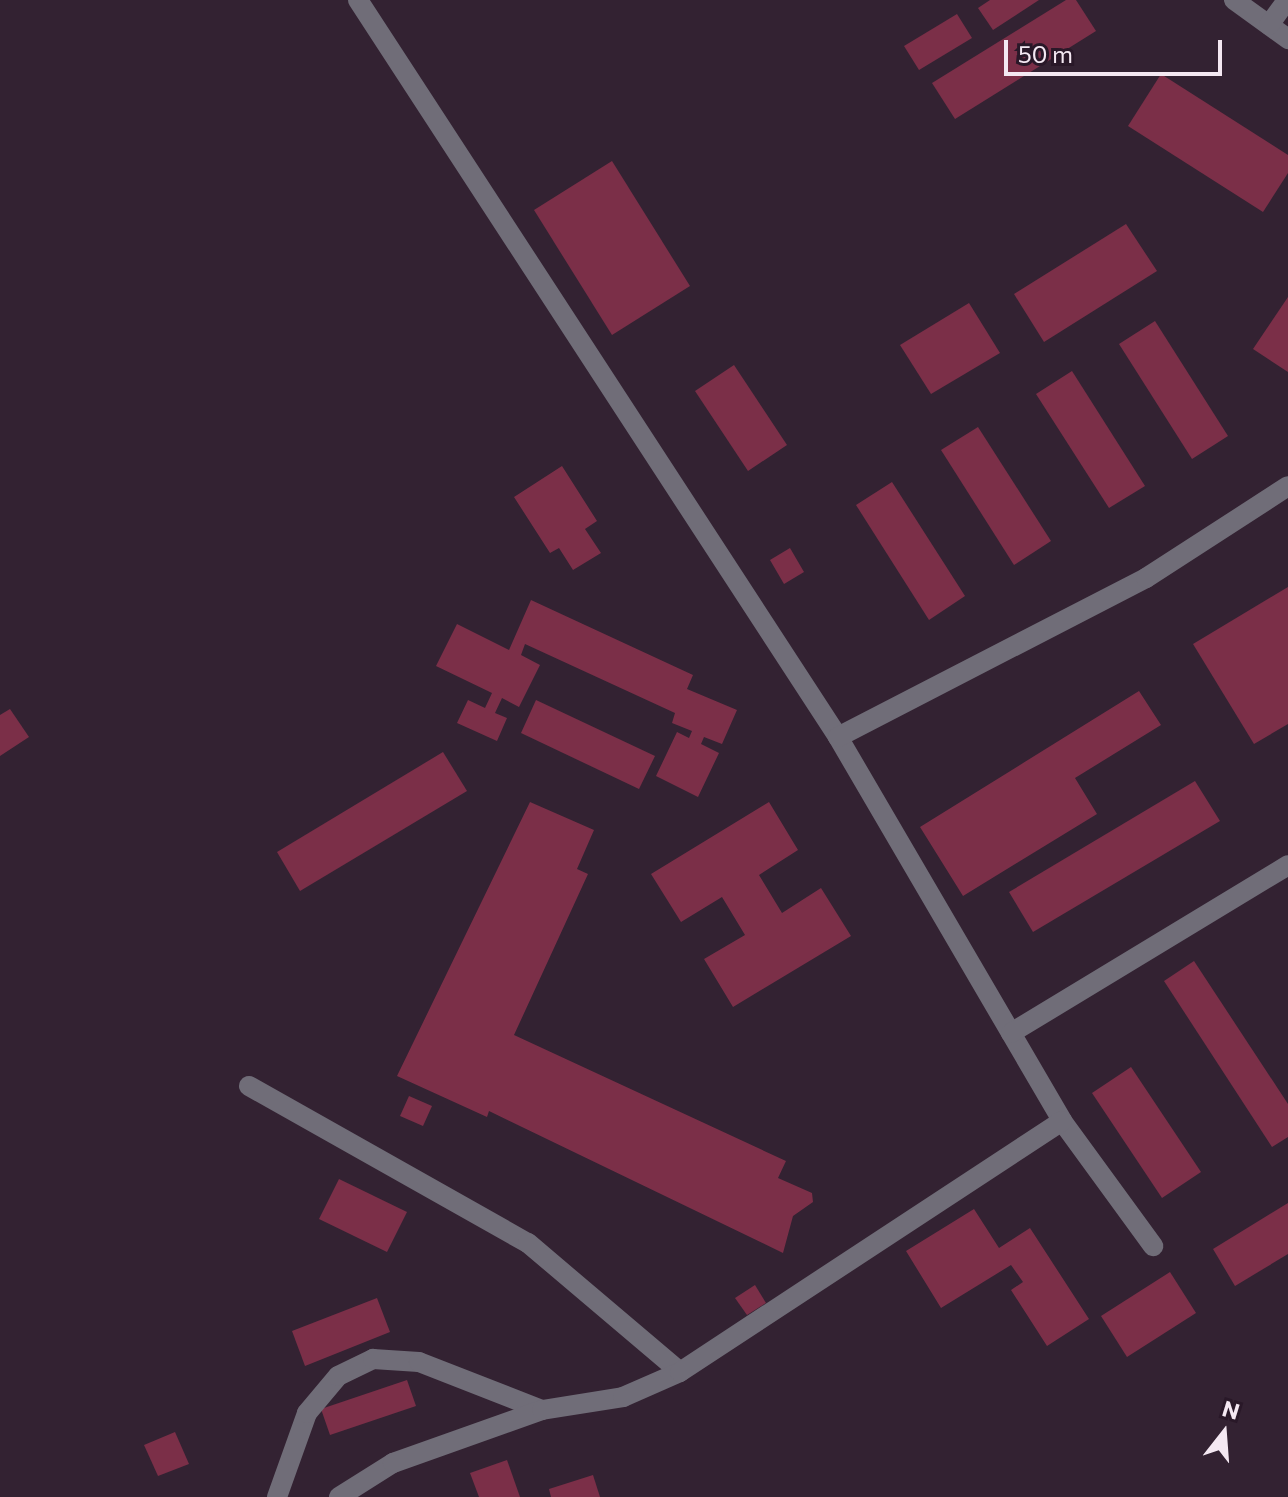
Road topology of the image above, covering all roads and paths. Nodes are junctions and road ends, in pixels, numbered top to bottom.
1 (358, 0) edge
2 (1234, 0) edge
3 (1287, 0) edge
4 (1269, 25) junction
5 (1288, 39) edge
6 (1288, 486) edge
7 (838, 737) junction
8 (1288, 865) edge
9 (1011, 1033) junction
10 (249, 1086) dead end
11 (1062, 1121) junction
12 (1153, 1246) dead end
13 (680, 1372) junction
14 (542, 1410) junction
15 (277, 1497) edge
16 (339, 1497) edge

1 - 7 lane
2 - 4 lane
3 - 4 lane
4 - 5 lane
6 - 7 lane
7 - 9 lane
8 - 9 lane
9 - 11 lane
10 - 13 lane
11 - 12 lane
11 - 13 lane
13 - 14 lane
14 - 15 lane
14 - 16 lane

